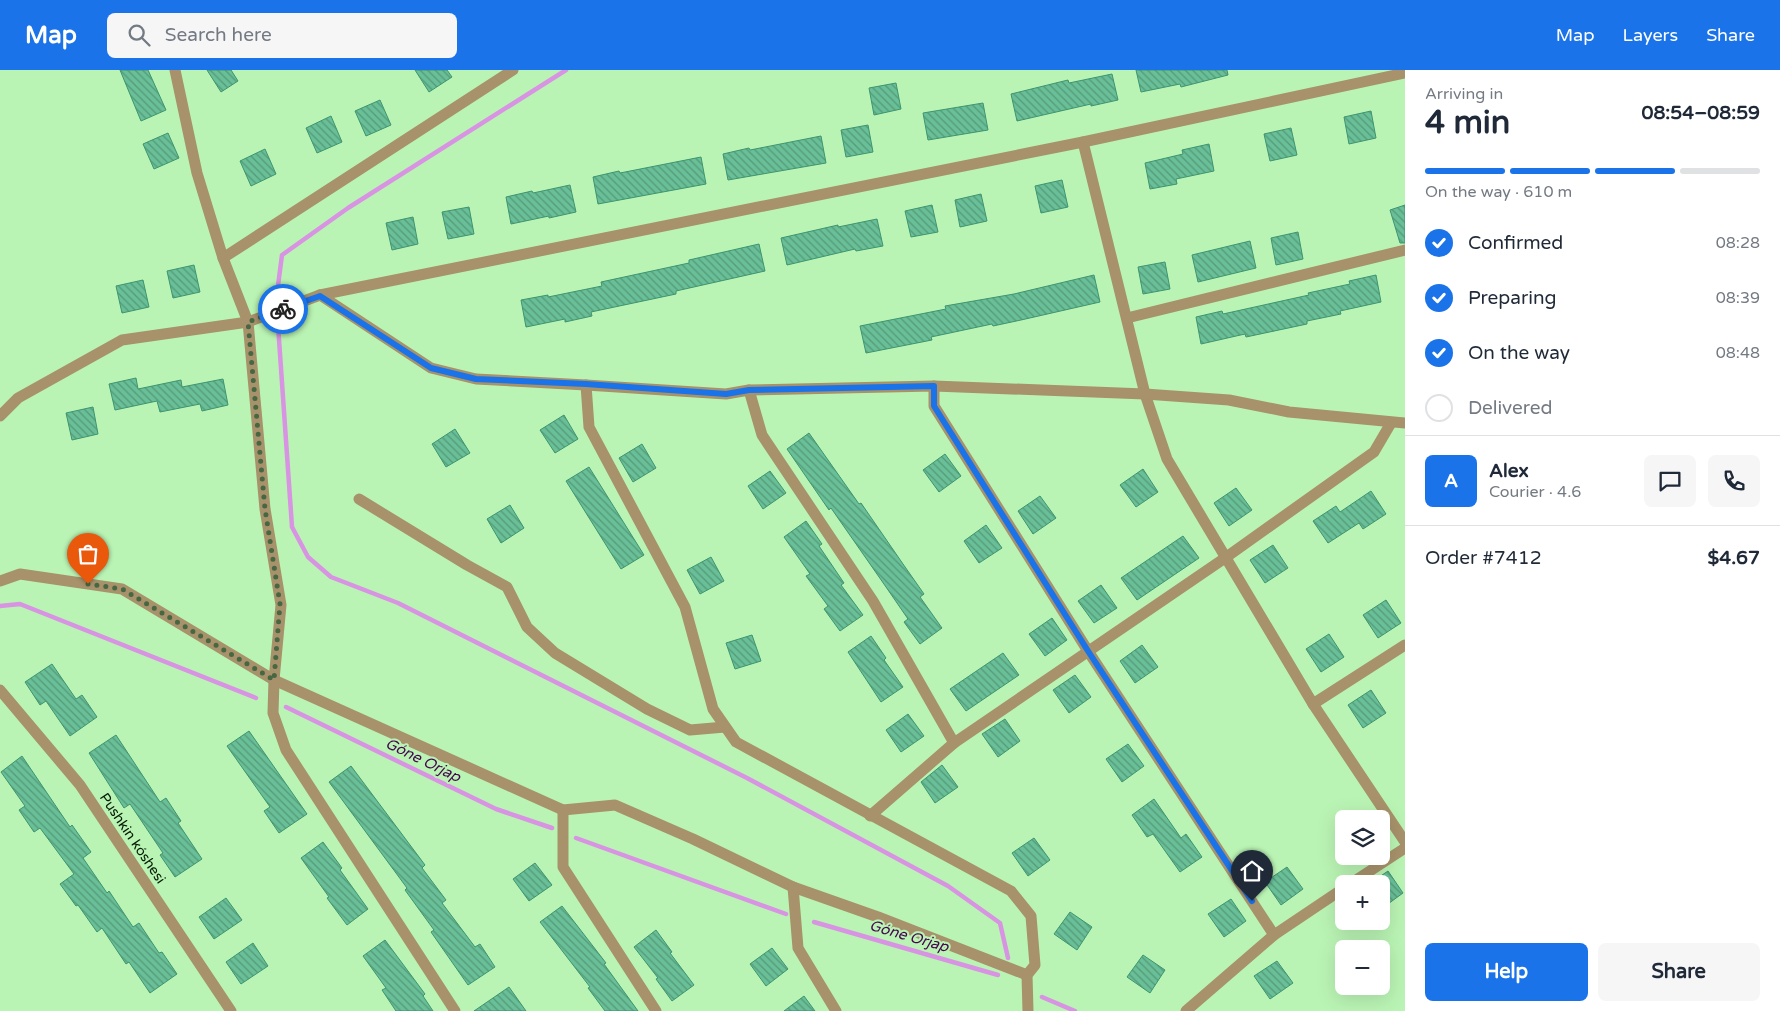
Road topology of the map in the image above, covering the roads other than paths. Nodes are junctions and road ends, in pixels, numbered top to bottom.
1 (175, 70) edge
2 (513, 70) edge
3 (1405, 73) edge
4 (1083, 142) junction
5 (1405, 250) edge
6 (223, 258) junction
7 (320, 296) junction
8 (1127, 318) junction
9 (248, 322) junction
10 (586, 384) junction
11 (934, 386) junction
12 (749, 390) junction
13 (1145, 394) junction
14 (0, 416) edge
15 (1391, 423) junction
16 (1405, 423) edge
17 (359, 499) dead end
18 (1226, 558) junction
19 (0, 581) edge
20 (1405, 645) edge
21 (1088, 651) junction
22 (274, 680) junction
23 (0, 690) edge
24 (1313, 704) junction
25 (725, 727) junction
26 (954, 743) junction
27 (563, 810) junction
28 (870, 816) junction
29 (1405, 842) edge
30 (1405, 848) edge
31 (1364, 875) edge
32 (793, 887) junction
33 (1335, 894) edge
34 (1274, 935) junction
35 (1027, 975) junction
36 (231, 1011) edge
37 (455, 1011) edge
38 (656, 1011) edge
39 (836, 1011) edge
40 (1028, 1011) edge
41 (1186, 1011) edge

1 - 6 street
2 - 6 street
3 - 4 street
4 - 7 street
4 - 8 street
5 - 8 street
6 - 9 street
7 - 9 street
7 - 10 street
8 - 13 street
9 - 14 street
9 - 22 street
10 - 12 street
10 - 25 street
11 - 12 street
11 - 13 street
11 - 21 street
12 - 26 street
13 - 15 street
13 - 18 street
15 - 16 street
15 - 18 street
17 - 25 street
18 - 21 street
18 - 24 street
19 - 22 street
20 - 24 street
21 - 26 street
21 - 34 street
22 - 27 street
22 - 37 street
23 - 36 street, Pushkin kóshesi
24 - 29 street
25 - 28 street
26 - 28 street
27 - 32 street
27 - 38 street
28 - 35 street
30 - 31 street
32 - 35 street
32 - 39 street
33 - 34 street
34 - 41 street
35 - 40 street

